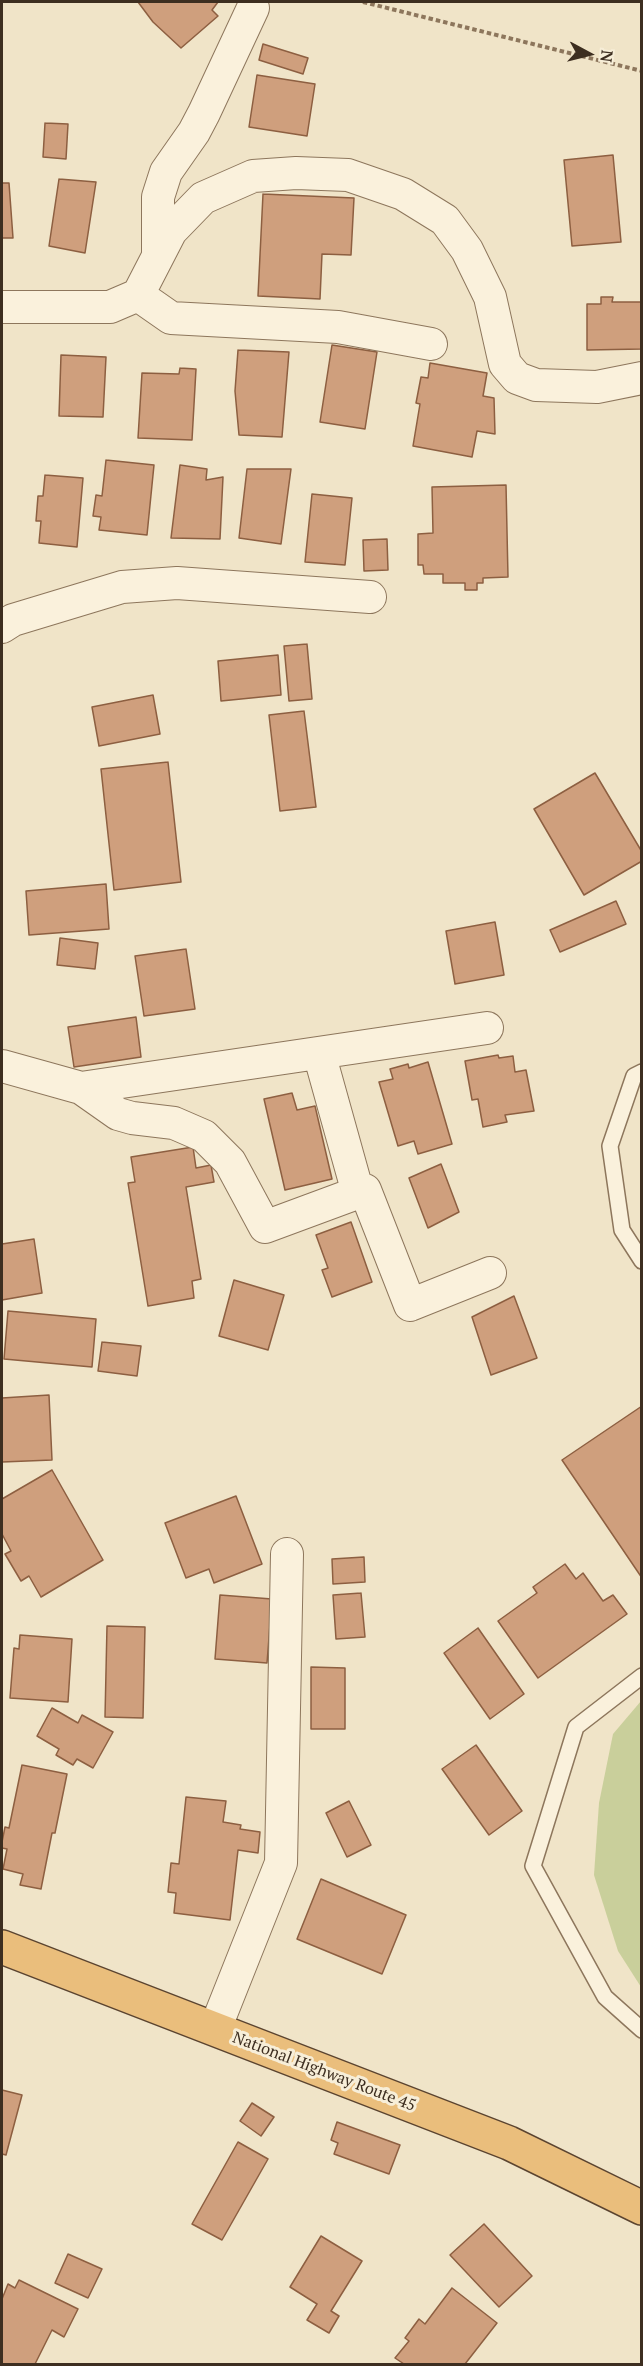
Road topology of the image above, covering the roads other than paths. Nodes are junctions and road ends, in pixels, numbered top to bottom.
1 (253, 8) dead end
2 (158, 257) junction
3 (138, 295) junction
4 (2, 307) edge
5 (431, 344) dead end
6 (642, 378) edge
7 (370, 597) dead end
8 (2, 627) edge
9 (487, 1028) dead end
10 (319, 1053) junction
11 (2, 1066) edge
12 (642, 1072) edge
13 (81, 1088) junction
14 (358, 1193) junction
15 (642, 1261) edge
16 (490, 1273) dead end
17 (287, 1554) dead end
18 (642, 1676) edge
19 (2, 1947) edge
20 (215, 2029) junction
21 (642, 2030) edge
22 (642, 2208) edge

1 - 2 street
2 - 3 street
2 - 6 street
3 - 4 street
3 - 5 street
7 - 8 street
9 - 10 street
10 - 13 street
10 - 14 street
11 - 13 street
12 - 15 lane
13 - 14 street
14 - 16 street
17 - 20 street
18 - 21 lane
19 - 20 highway, National Highway Route 45
20 - 22 highway, National Highway Route 45

